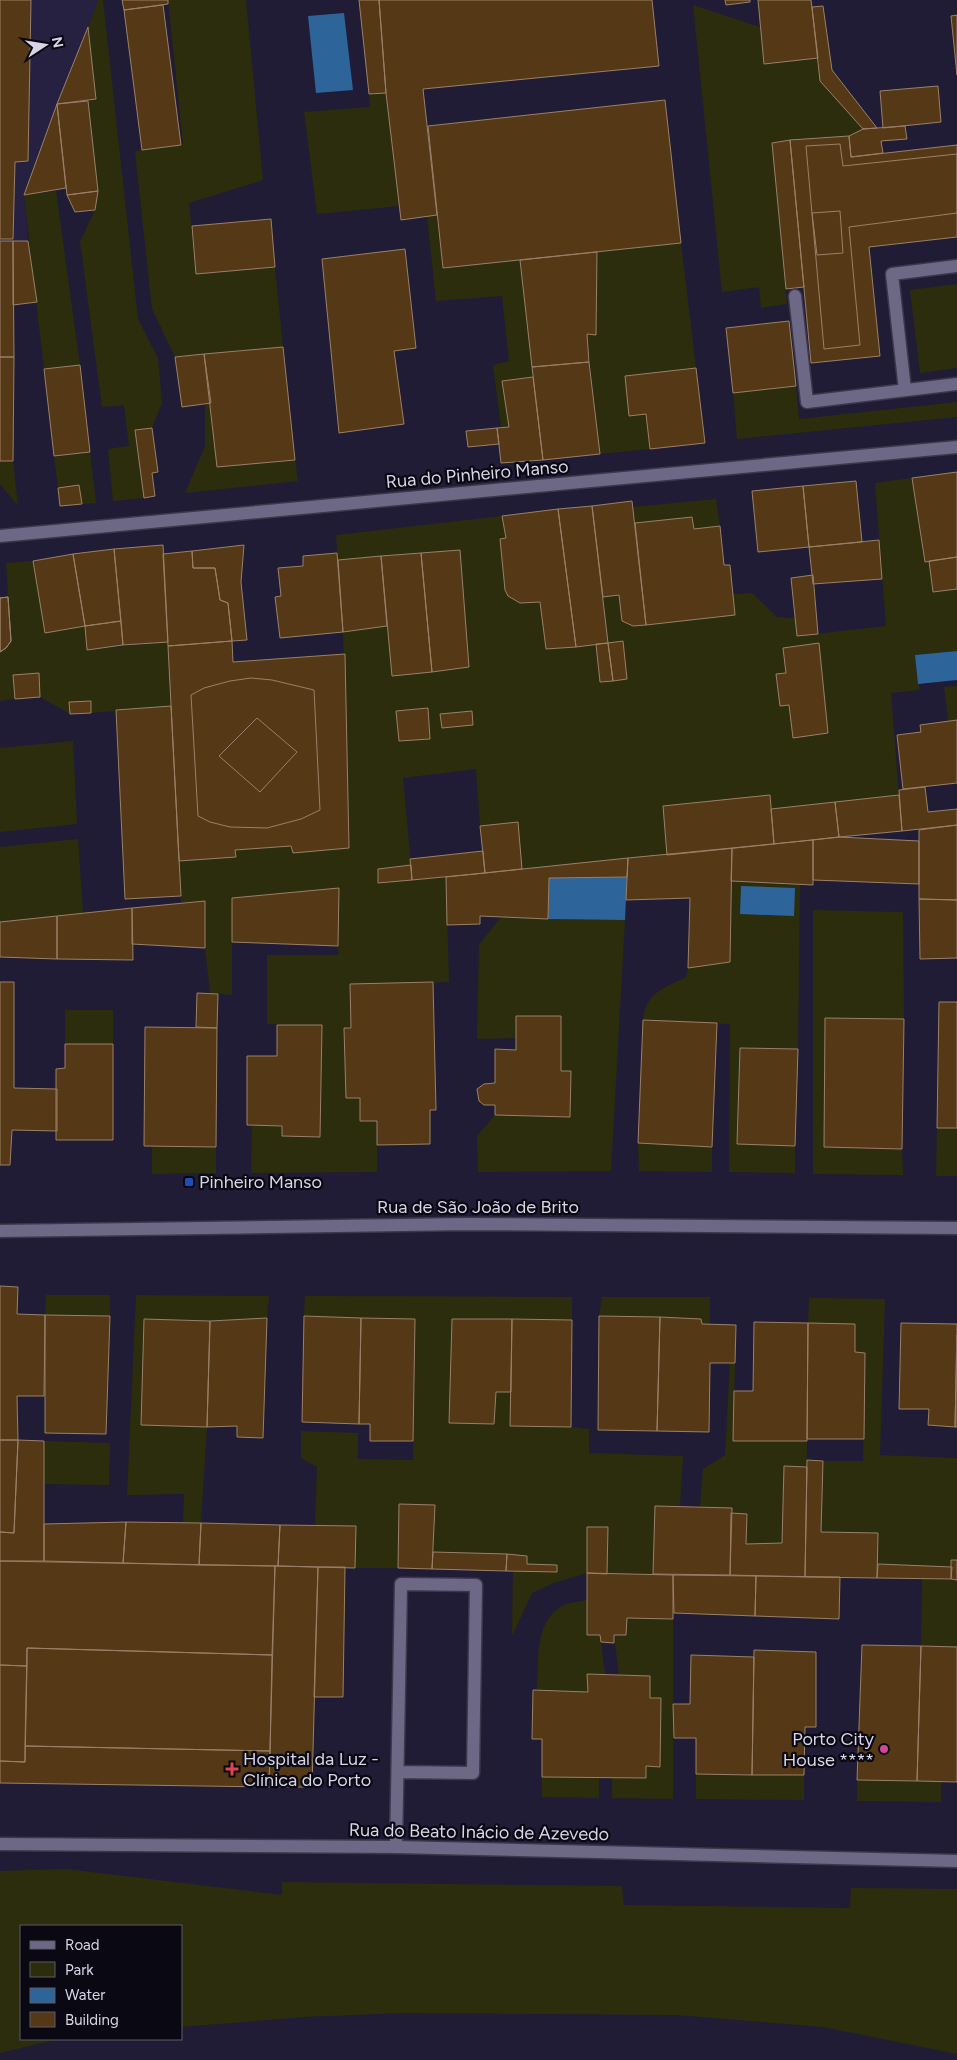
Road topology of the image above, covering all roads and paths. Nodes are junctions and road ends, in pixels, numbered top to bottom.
1 (957, 266) edge
2 (795, 296) dead end
3 (957, 384) edge
4 (905, 390) junction
5 (957, 448) edge
6 (0, 536) edge
7 (957, 1228) edge
8 (0, 1232) edge
9 (398, 1772) junction
10 (0, 1844) edge
11 (396, 1847) junction
12 (957, 1861) edge

1 - 4 main road
2 - 4 main road
3 - 4 main road
5 - 6 main road, Rua do Pinheiro Manso
7 - 8 main road, Rua de São João de Brito
9 - 9 main road
9 - 11 main road
10 - 11 main road, Rua do Beato Inácio de Azevedo
11 - 12 main road, Rua do Beato Inácio de Azevedo

